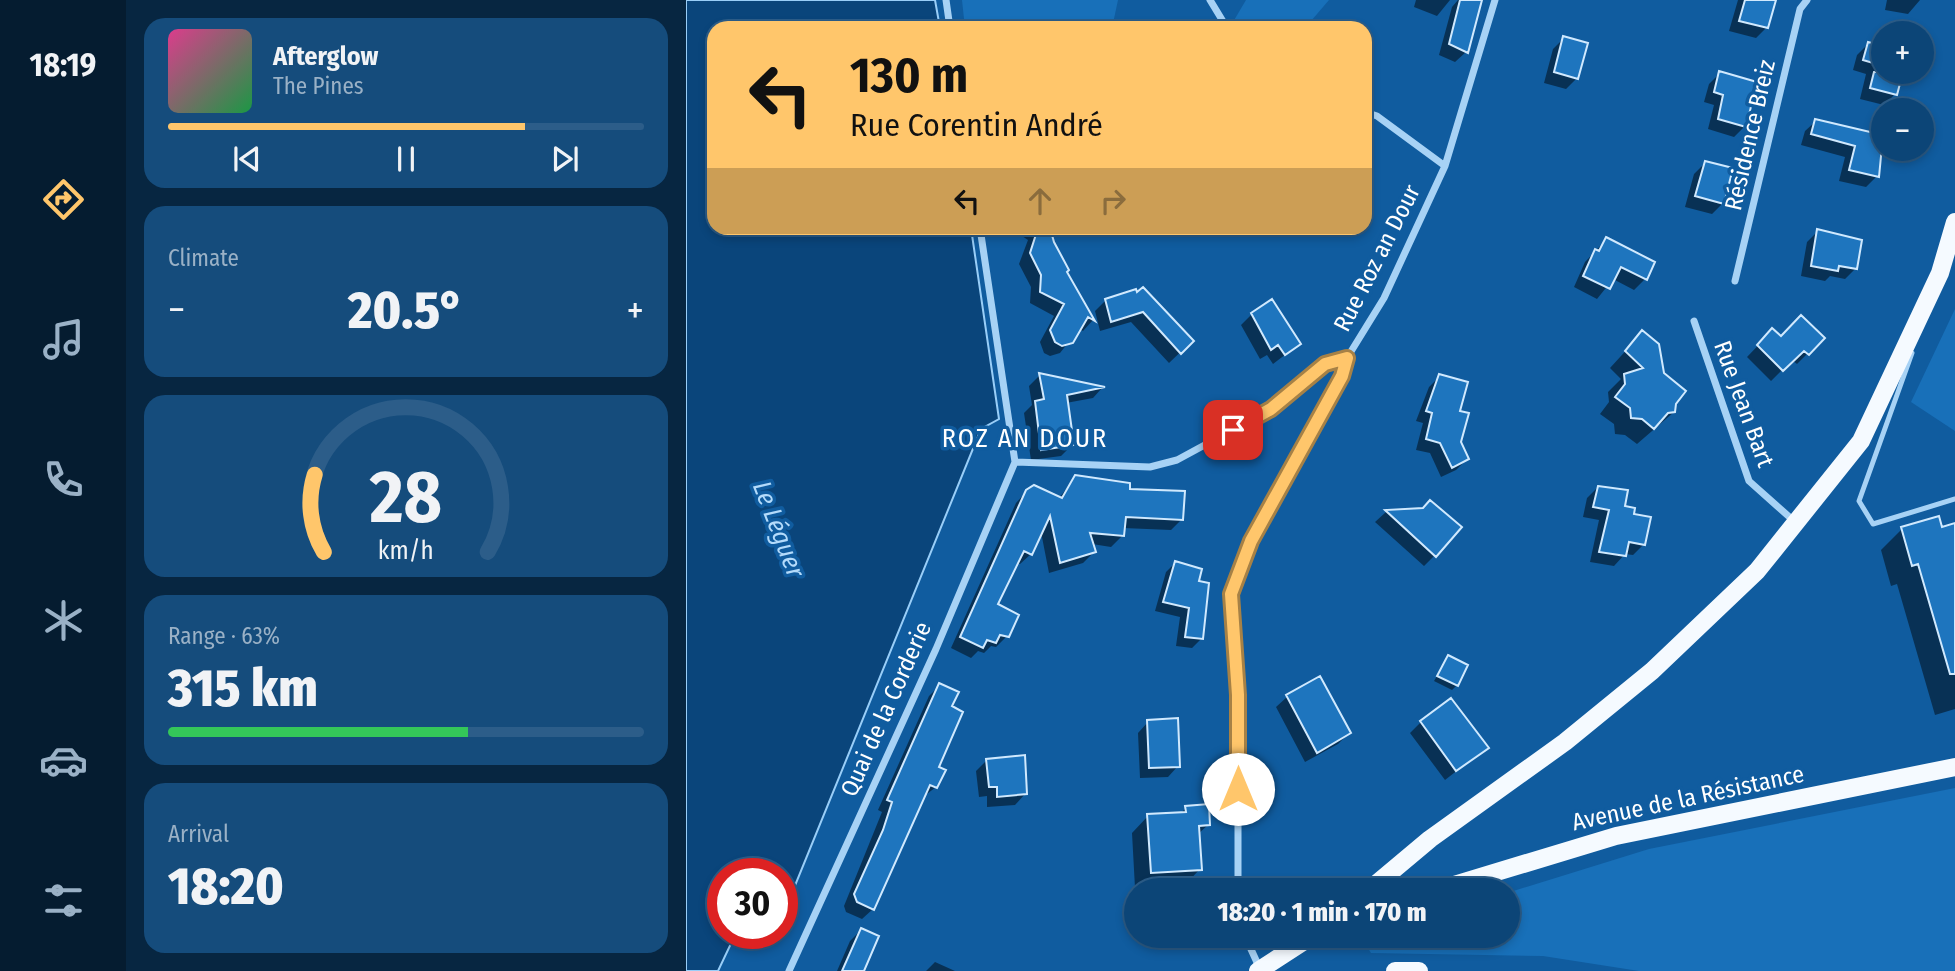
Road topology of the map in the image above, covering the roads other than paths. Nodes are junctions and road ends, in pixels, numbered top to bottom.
1 (946, 0) edge
2 (1210, 0) edge
3 (1495, 0) edge
4 (1807, 0) edge
5 (949, 21) edge
6 (1223, 21) edge
7 (1372, 114) edge
8 (1445, 166) junction
9 (1955, 222) edge
10 (981, 235) edge
11 (1944, 272) junction
12 (1735, 281) dead end
13 (1695, 321) dead end
14 (1347, 358) junction
15 (1015, 462) junction
16 (1955, 499) edge
17 (1796, 523) junction
18 (1955, 768) edge
19 (1238, 878) edge
20 (1384, 878) edge
21 (1477, 878) edge
22 (1250, 948) edge
23 (1293, 948) edge
24 (1259, 970) edge
25 (789, 971) edge
26 (1395, 971) edge
27 (1419, 971) edge

1 - 5 street
2 - 6 street
3 - 8 street, Rue Roz an Dour
4 - 12 street, Résidence Breiz
7 - 8 street
8 - 14 street, Rue Roz an Dour
9 - 11 main road
10 - 15 street
11 - 16 lane
11 - 17 main road
13 - 17 street, Rue Jean Bart
14 - 15 street
14 - 19 street, Rue Roz an Dour
15 - 25 street, Quai de la Corderie
17 - 20 main road
18 - 21 main road, Avenue de la Résistance
22 - 24 street
23 - 24 main road
26 - 27 main road

